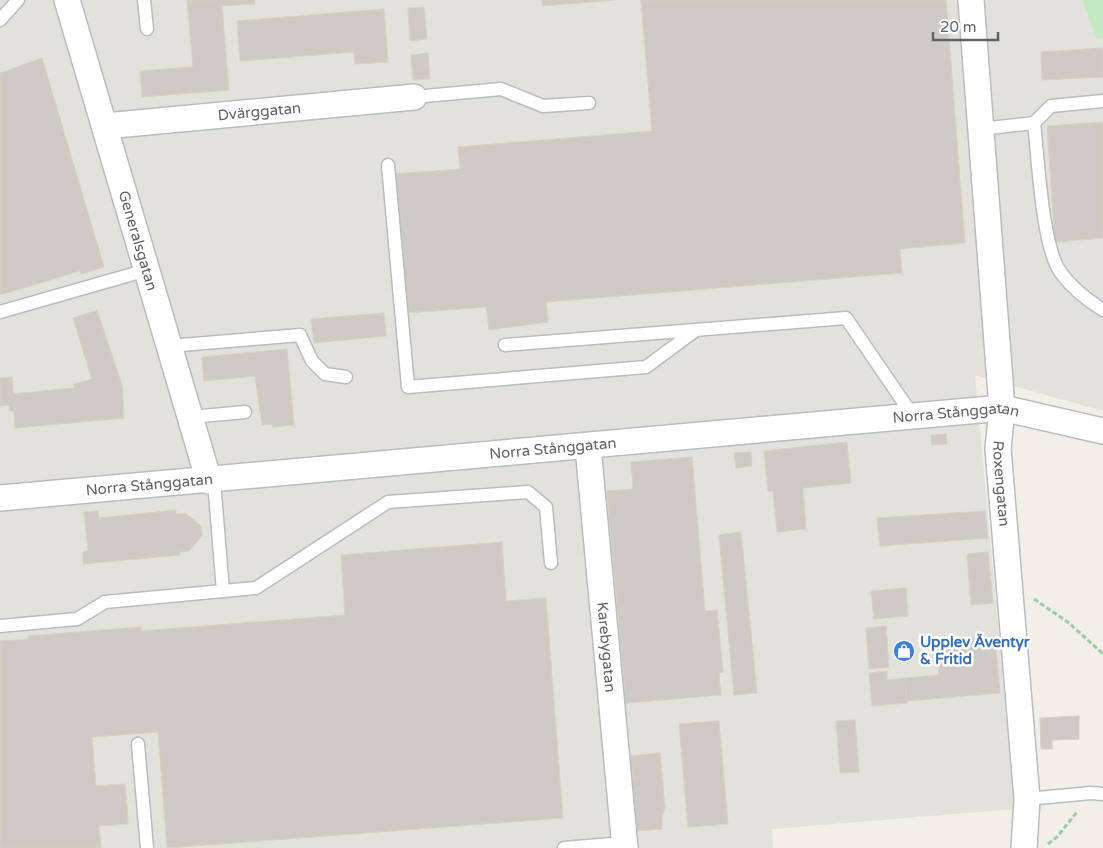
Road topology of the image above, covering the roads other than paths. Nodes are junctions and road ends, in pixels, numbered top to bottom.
1 (18, 0) edge
2 (66, 0) edge
3 (144, 0) edge
4 (971, 0) edge
5 (0, 20) edge
6 (147, 29) dead end
7 (414, 97) joint
8 (1103, 101) edge
9 (589, 103) dead end
10 (1034, 123) junction
11 (105, 126) junction
12 (981, 129) junction
13 (388, 165) dead end
14 (147, 270) junction
15 (1103, 310) edge
16 (0, 312) edge
17 (696, 330) junction
18 (506, 345) dead end
19 (170, 346) junction
20 (346, 377) dead end
21 (1002, 408) junction
22 (245, 412) dead end
23 (913, 416) junction
24 (190, 417) junction
25 (1103, 431) edge
26 (588, 447) junction
27 (212, 481) junction
28 (0, 498) edge
29 (551, 563) dead end
30 (223, 591) junction
31 (0, 626) edge
32 (138, 744) dead end
33 (1103, 794) edge
34 (1027, 800) junction
35 (625, 845) edge
36 (147, 848) edge
37 (564, 848) edge
38 (1024, 848) edge

1 - 5 lane
2 - 11 street, Generalsgatan
3 - 6 lane
4 - 12 street, Roxengatan
7 - 9 lane
7 - 11 street, Dvärggatan
8 - 10 lane
10 - 12 lane
10 - 15 lane
11 - 14 street, Generalsgatan
12 - 21 street, Roxengatan
13 - 17 lane
14 - 16 lane
14 - 19 street, Generalsgatan
17 - 18 lane
17 - 23 lane
19 - 20 lane
19 - 24 street, Generalsgatan
21 - 23 street, Norra Stånggatan
21 - 25 street, Norra Stånggatan
21 - 34 street, Roxengatan
22 - 24 lane
23 - 26 street, Norra Stånggatan
24 - 27 street, Generalsgatan
26 - 27 street, Norra Stånggatan
26 - 35 street, Karebygatan
27 - 28 street, Norra Stånggatan
27 - 30 lane
29 - 30 lane
30 - 31 lane
32 - 36 lane
33 - 34 lane
34 - 38 street, Roxengatan
35 - 37 lane

